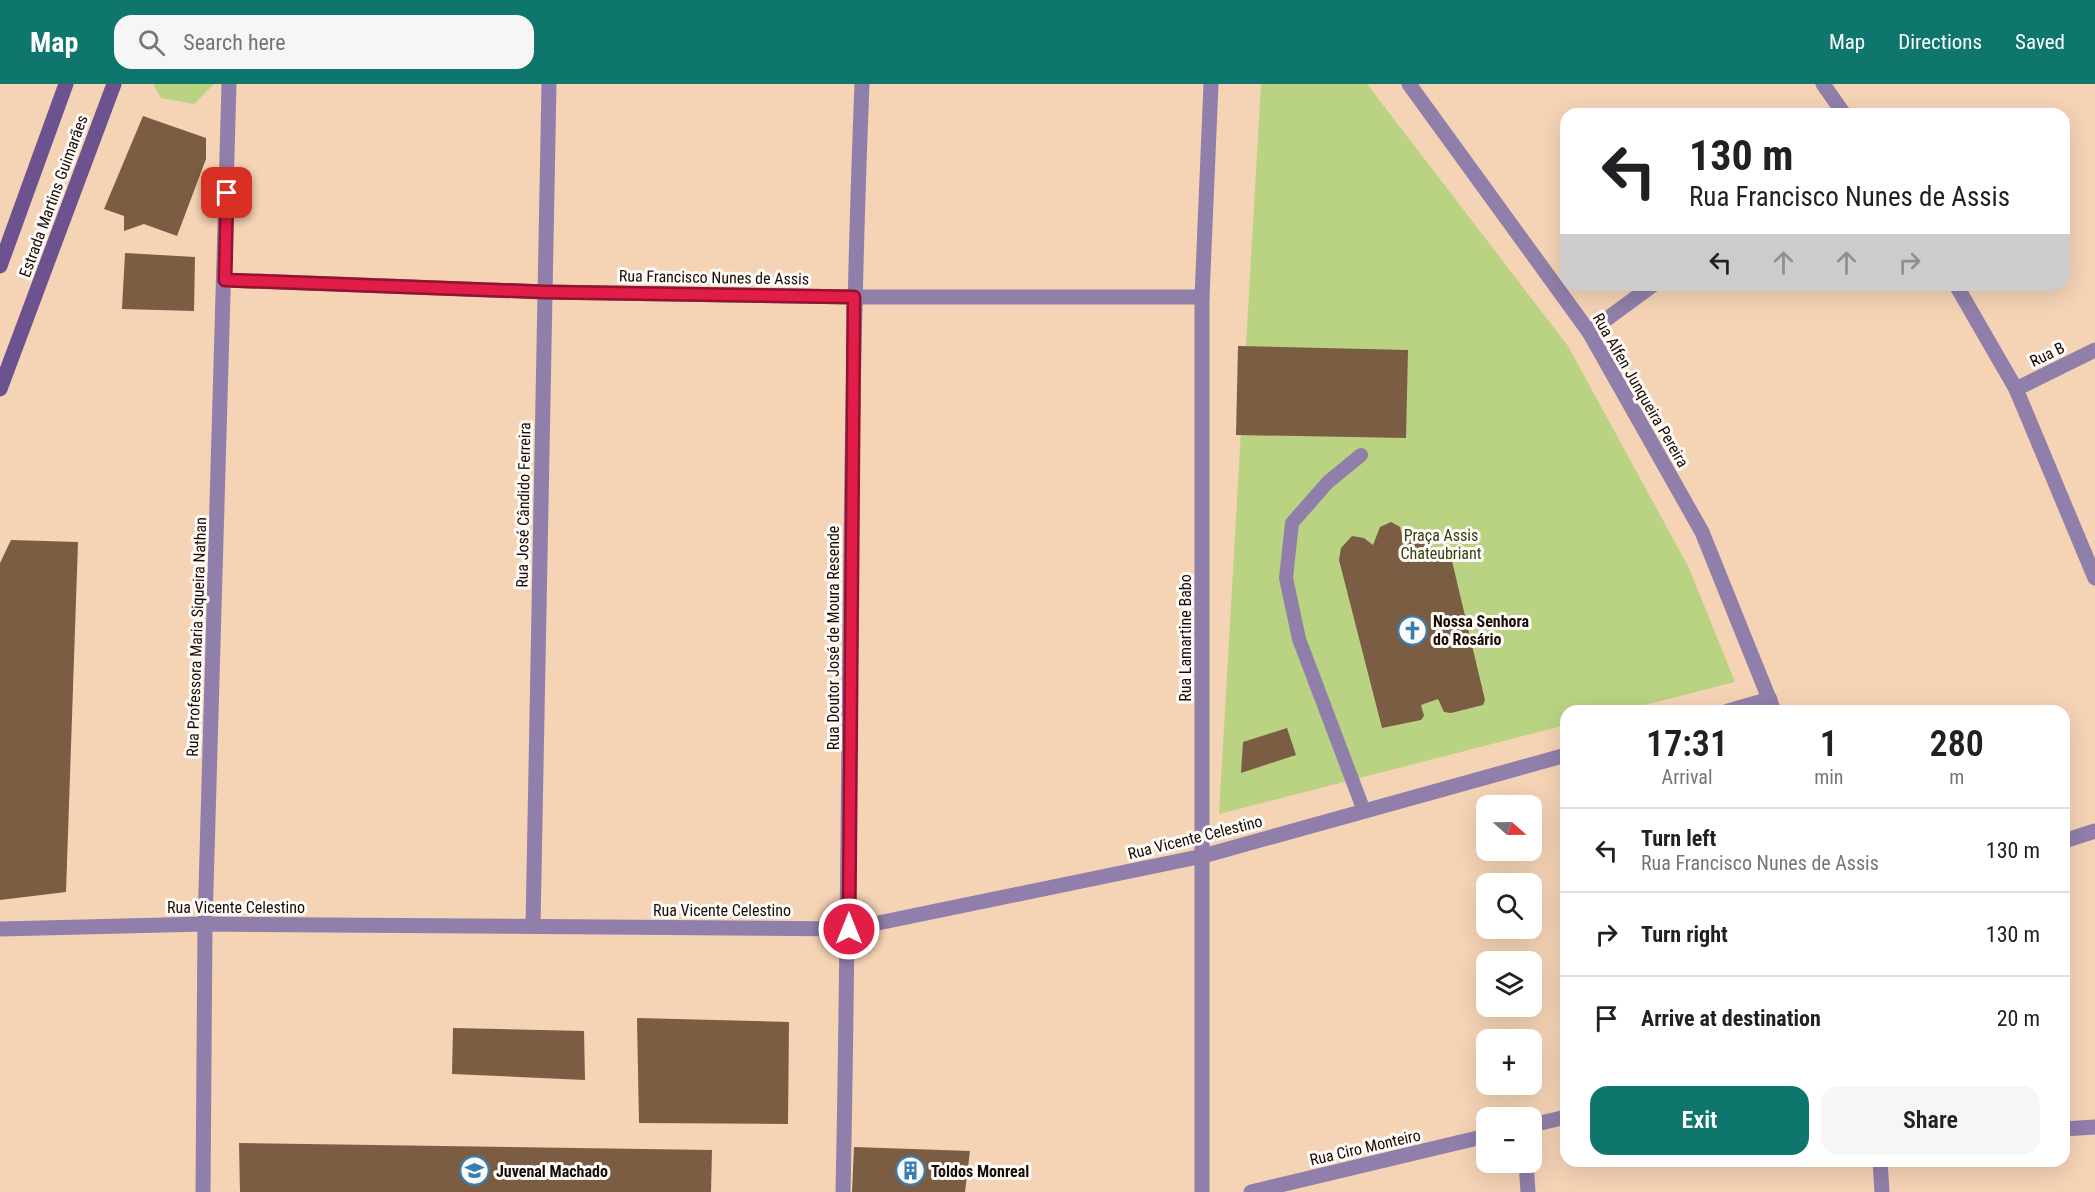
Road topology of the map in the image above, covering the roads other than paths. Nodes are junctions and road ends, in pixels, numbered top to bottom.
1 (65, 84) edge
2 (114, 84) edge
3 (229, 84) edge
4 (549, 84) edge
5 (862, 84) edge
6 (1211, 84) edge
7 (1409, 84) edge
8 (1823, 84) edge
9 (1840, 108) edge
10 (0, 266) edge
11 (225, 280) junction
12 (1645, 291) edge
13 (1959, 291) edge
14 (545, 292) junction
15 (854, 297) junction
16 (1202, 297) junction
17 (1589, 332) junction
18 (2095, 350) edge
19 (0, 388) edge
20 (2016, 389) junction
21 (1361, 455) dead end
22 (2095, 578) edge
23 (1772, 705) edge
24 (1560, 757) edge
25 (1364, 811) junction
26 (2095, 831) edge
27 (2070, 839) edge
28 (1203, 856) junction
29 (205, 924) junction
30 (533, 926) junction
31 (0, 929) edge
32 (849, 929) junction
33 (1560, 1118) edge
34 (1542, 1123) edge
35 (2095, 1127) edge
36 (2070, 1129) edge
37 (1476, 1138) edge
38 (1880, 1167) edge
39 (1527, 1173) edge
40 (203, 1192) edge
41 (843, 1192) edge
42 (1202, 1192) edge
43 (1251, 1192) edge
44 (1528, 1192) edge
45 (1882, 1192) edge

1 - 10 main road, Estrada Martins Guimarães
2 - 19 main road, Estrada Martins Guimarães
3 - 11 street, Rua Professora Maria Siqueira Nathan
4 - 14 street, Rua José Cândido Ferreira
5 - 15 street, Rua Doutor José de Moura Resende
6 - 16 street, Rua Lamartine Babo
7 - 17 street, Rua Alfen Junqueira Pereira
8 - 9 street
11 - 14 street, Rua Francisco Nunes de Assis
11 - 29 street, Rua Professora Maria Siqueira Nathan
12 - 17 street
13 - 20 street
14 - 15 street, Rua Francisco Nunes de Assis
14 - 30 street, Rua José Cândido Ferreira
15 - 16 street, Rua Francisco Nunes de Assis
15 - 32 street, Rua Doutor José de Moura Resende
16 - 28 street, Rua Lamartine Babo
17 - 23 street, Rua Alfen Junqueira Pereira
18 - 20 street, Rua B
20 - 22 street
21 - 25 lane
24 - 25 street, Rua Vicente Celestino
25 - 28 street, Rua Vicente Celestino
26 - 27 street
28 - 32 street, Rua Vicente Celestino
28 - 42 street, Rua Lamartine Babo
29 - 30 street, Rua Vicente Celestino
29 - 31 street, Rua Vicente Celestino
29 - 40 street, Rua Professora Maria Siqueira Nathan
30 - 32 street, Rua Vicente Celestino
32 - 41 street, Rua Doutor José de Moura Resende
33 - 34 street
35 - 36 street
37 - 43 street, Rua Ciro Monteiro
38 - 45 street
39 - 44 street

